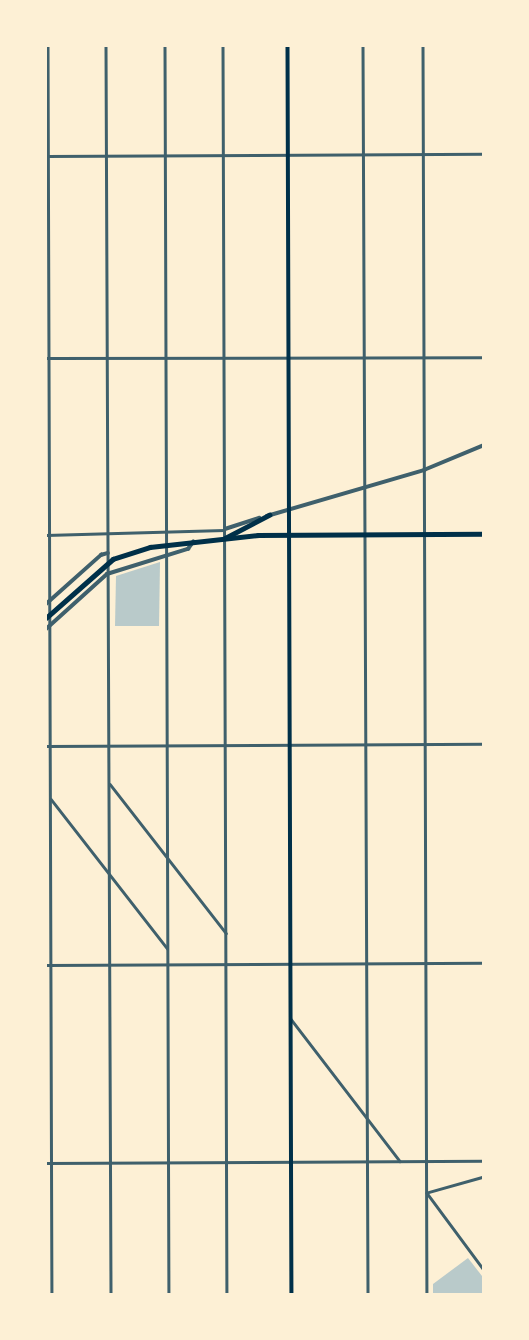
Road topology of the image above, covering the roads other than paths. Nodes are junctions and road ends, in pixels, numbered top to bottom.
1 (48, 46) edge
2 (106, 46) edge
3 (165, 46) edge
4 (223, 46) edge
5 (288, 46) edge
6 (363, 46) edge
7 (423, 46) edge
8 (483, 71) edge
9 (363, 154) junction
10 (423, 154) junction
11 (483, 154) edge
12 (107, 155) junction
13 (165, 155) junction
14 (223, 155) junction
15 (288, 155) junction
16 (47, 156) edge
17 (484, 207) edge
18 (364, 357) junction
19 (424, 357) junction
20 (484, 357) edge
21 (47, 358) edge
22 (107, 358) junction
23 (166, 358) junction
24 (224, 358) junction
25 (289, 358) junction
26 (484, 445) edge
27 (424, 470) junction
28 (365, 489) junction
29 (290, 510) junction
30 (269, 515) junction
31 (225, 530) junction
32 (166, 531) junction
33 (108, 533) junction
34 (365, 534) junction
35 (424, 534) junction
36 (484, 534) edge
37 (48, 535) edge
38 (290, 535) junction
39 (225, 539) junction
40 (193, 542) junction
41 (167, 545) junction
42 (108, 553) junction
43 (167, 553) junction
44 (108, 564) junction
45 (107, 574) junction
46 (50, 600) junction
47 (46, 604) edge
48 (50, 613) junction
49 (46, 618) edge
50 (51, 625) junction
51 (46, 629) edge
52 (425, 744) junction
53 (484, 744) edge
54 (167, 745) junction
55 (225, 745) junction
56 (290, 745) junction
57 (366, 745) junction
58 (46, 746) edge
59 (51, 746) junction
60 (109, 746) junction
61 (109, 784) junction
62 (51, 799) junction
63 (168, 859) junction
64 (110, 874) junction
65 (226, 933) junction
66 (168, 950) junction
67 (426, 963) junction
68 (484, 963) edge
69 (168, 964) junction
70 (226, 964) junction
71 (291, 964) junction
72 (367, 964) junction
73 (46, 965) edge
74 (51, 965) junction
75 (110, 965) junction
76 (291, 1019) junction
77 (367, 1117) junction
78 (292, 1161) junction
79 (367, 1161) junction
80 (400, 1161) junction
81 (427, 1161) junction
82 (484, 1161) edge
83 (110, 1162) junction
84 (169, 1162) junction
85 (227, 1162) junction
86 (46, 1163) edge
87 (52, 1163) junction
88 (484, 1177) edge
89 (427, 1193) junction
90 (484, 1270) edge
91 (52, 1294) edge
92 (111, 1294) edge
93 (169, 1294) edge
94 (227, 1294) edge
95 (292, 1294) edge
96 (368, 1294) edge
97 (427, 1294) edge

1 - 16 street
2 - 12 street
3 - 13 street
4 - 14 street
5 - 15 main road
6 - 9 street
7 - 10 street
8 - 11 street
9 - 10 street
9 - 15 street
9 - 18 street
10 - 11 street
10 - 19 street
11 - 17 street
12 - 13 street
12 - 16 street
12 - 22 street
13 - 14 street
13 - 23 street
14 - 15 street
14 - 24 street
15 - 25 main road
16 - 21 street
18 - 19 street
18 - 25 street
18 - 28 street
19 - 20 street
19 - 27 street
21 - 22 street
21 - 37 street
22 - 23 street
22 - 33 street
23 - 24 street
23 - 32 street
24 - 25 street
24 - 31 street
25 - 29 main road
26 - 27 street
27 - 28 street
27 - 35 street
28 - 29 street
28 - 34 street
29 - 30 street
29 - 38 main road
30 - 31 street
30 - 39 main road
31 - 32 street
31 - 39 street
32 - 33 street
32 - 41 street
33 - 37 street
33 - 42 street
34 - 35 main road
34 - 38 main road
34 - 57 street
35 - 36 main road
35 - 52 street
37 - 46 street
38 - 39 main road
38 - 56 main road
39 - 40 main road
39 - 55 street
40 - 41 main road
40 - 43 street
41 - 43 street
41 - 44 main road
42 - 44 street
42 - 46 street
43 - 45 street
43 - 54 street
44 - 45 street
44 - 48 main road
45 - 50 street
45 - 60 street
46 - 47 street
46 - 48 street
48 - 49 main road
48 - 50 street
50 - 51 street
50 - 59 street
52 - 53 street
52 - 57 street
52 - 67 street
54 - 55 street
54 - 60 street
54 - 63 street
55 - 56 street
55 - 65 street
56 - 57 street
56 - 71 main road
57 - 72 street
58 - 59 street
59 - 60 street
59 - 62 street
60 - 61 street
61 - 63 street
61 - 64 street
62 - 64 street
62 - 74 street
63 - 65 street
63 - 66 street
64 - 66 street
64 - 75 street
65 - 70 street
66 - 69 street
67 - 68 street
67 - 72 street
67 - 81 street
69 - 70 street
69 - 75 street
69 - 84 street
70 - 71 street
70 - 85 street
71 - 72 street
71 - 76 main road
72 - 77 street
73 - 74 street
74 - 75 street
74 - 87 street
75 - 83 street
76 - 77 street
76 - 78 main road
77 - 79 street
77 - 80 street
78 - 79 street
78 - 85 street
78 - 95 main road
79 - 80 street
79 - 96 street
80 - 81 street
81 - 82 street
81 - 89 street
83 - 84 street
83 - 87 street
83 - 92 street
84 - 85 street
84 - 93 street
85 - 94 street
86 - 87 street
87 - 91 street
88 - 89 street
89 - 90 street
89 - 97 street

